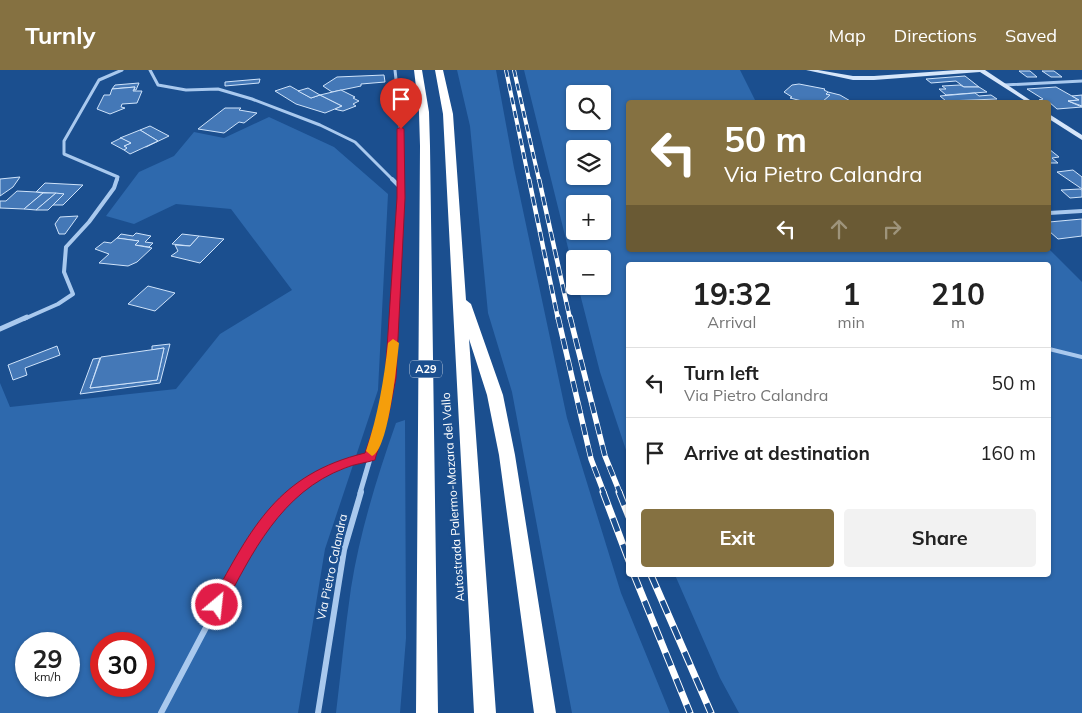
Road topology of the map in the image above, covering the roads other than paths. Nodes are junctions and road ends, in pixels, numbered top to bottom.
1 (122, 70) edge
2 (150, 70) edge
3 (395, 70) edge
4 (418, 70) edge
5 (439, 70) edge
6 (809, 70) edge
7 (980, 70) edge
8 (1082, 81) edge
9 (1004, 85) junction
10 (1027, 100) edge
11 (1051, 117) edge
12 (1056, 121) junction
13 (1082, 128) edge
14 (1080, 136) edge
15 (401, 188) junction
16 (1082, 211) edge
17 (1051, 213) edge
18 (458, 290) junction
19 (0, 329) edge
20 (1051, 349) edge
21 (1082, 357) edge
22 (370, 456) junction
23 (426, 669) junction
24 (161, 713) edge
25 (318, 713) edge
26 (421, 713) edge
27 (427, 713) edge
28 (485, 713) edge
29 (545, 713) edge

1 - 19 street
2 - 15 street
3 - 15 street, Via Pietro Calandra
4 - 23 highway, Autostrada Palermo-Mazara del Vallo / A29
5 - 18 highway, Autostrada Palermo-Mazara del Vallo
6 - 7 main road
7 - 9 main road
8 - 9 street
9 - 10 main road
11 - 12 main road
12 - 13 main road
12 - 14 main road
15 - 22 street, Via Pietro Calandra
16 - 17 street
18 - 28 highway, Autostrada Palermo-Mazara del Vallo
18 - 29 highway
20 - 21 lane
22 - 24 street
22 - 25 street, Via Pietro Calandra
23 - 26 highway
23 - 27 highway, Autostrada Palermo-Mazara del Vallo / A29

